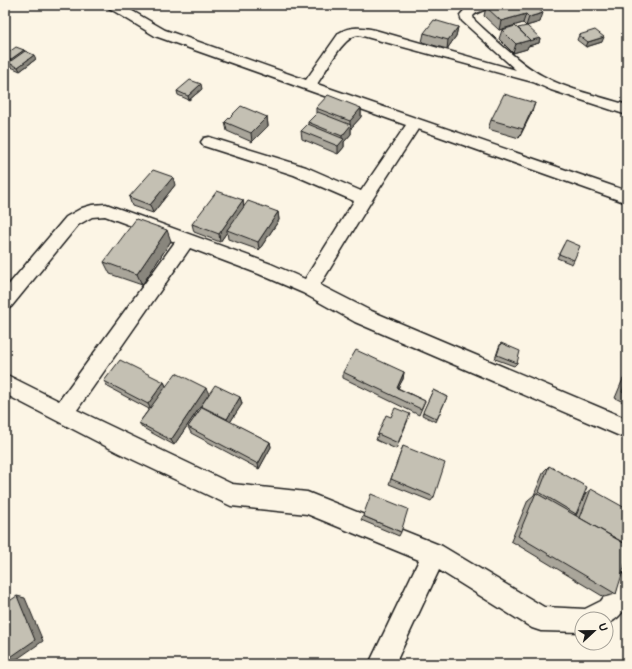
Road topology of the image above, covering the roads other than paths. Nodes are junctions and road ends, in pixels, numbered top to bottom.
1 (113, 5) edge
2 (486, 5) edge
3 (537, 79) junction
4 (308, 86) junction
5 (627, 110) edge
6 (415, 123) junction
7 (209, 142) dead end
8 (627, 197) edge
9 (364, 199) junction
10 (186, 240) junction
11 (309, 288) junction
12 (5, 302) edge
13 (5, 382) edge
14 (63, 413) junction
15 (627, 429) edge
16 (434, 554) junction
17 (627, 584) edge
18 (608, 611) edge
19 (574, 620) edge
20 (382, 664) edge

1 - 4 street
2 - 3 street
3 - 4 street
3 - 5 street
4 - 6 street
6 - 8 street
6 - 9 street
7 - 9 street
9 - 11 street
10 - 11 street
10 - 12 street
10 - 14 street
11 - 15 street
13 - 14 street
14 - 16 street
16 - 19 street
16 - 20 street
17 - 18 street

